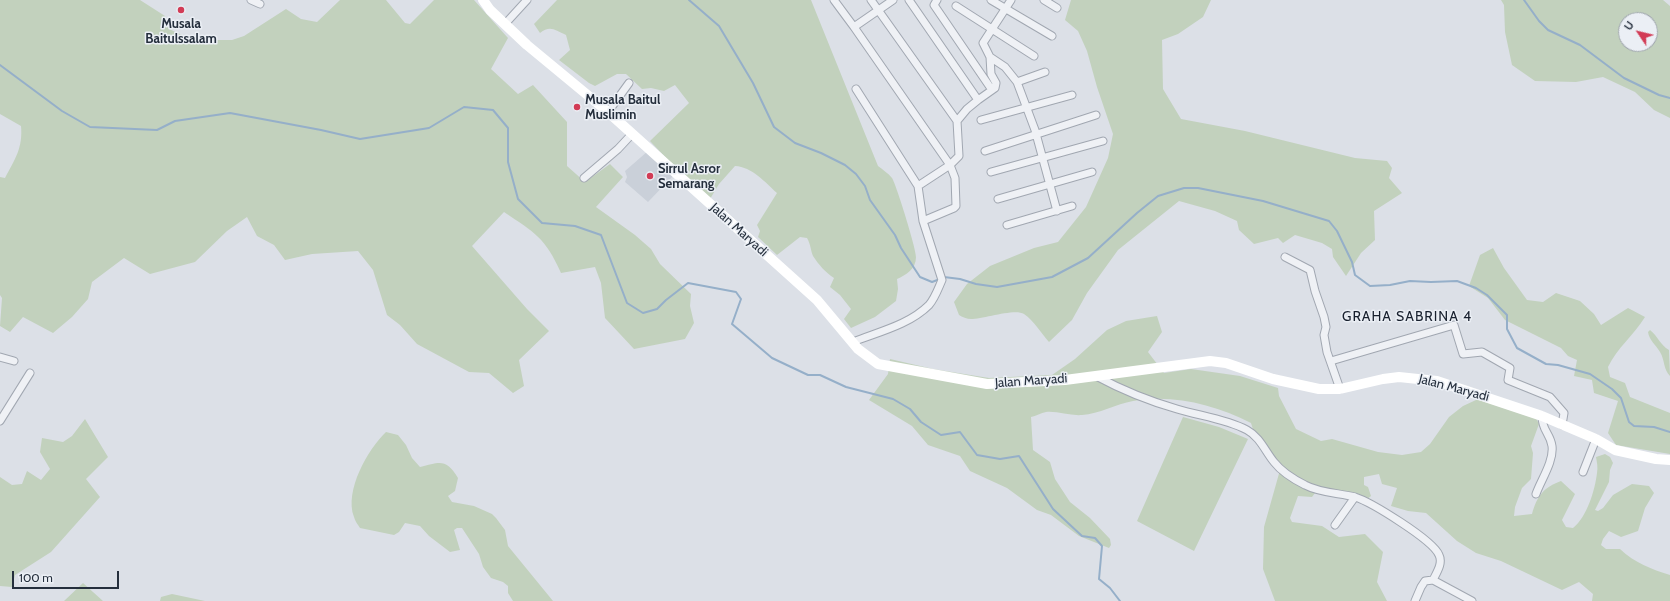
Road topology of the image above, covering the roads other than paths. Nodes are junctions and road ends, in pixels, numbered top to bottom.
1 (251, 0) edge
2 (483, 0) edge
3 (527, 0) edge
4 (834, 0) edge
5 (871, 0) edge
6 (892, 0) edge
7 (909, 0) edge
8 (937, 0) edge
9 (991, 0) edge
10 (1011, 0) edge
11 (1044, 0) edge
12 (260, 4) dead end
13 (956, 6) dead end
14 (1056, 8) dead end
15 (1006, 9) junction
16 (878, 10) junction
17 (505, 24) junction
18 (854, 27) junction
19 (992, 28) junction
20 (1052, 36) dead end
21 (1034, 56) dead end
22 (990, 57) junction
23 (1045, 72) dead end
24 (1017, 82) junction
25 (629, 83) dead end
26 (856, 88) dead end
27 (992, 90) junction
28 (1072, 94) dead end
29 (978, 100) junction
30 (1026, 107) junction
31 (608, 112) junction
32 (1096, 116) dead end
33 (981, 120) dead end
34 (957, 121) junction
35 (632, 134) junction
36 (1036, 134) junction
37 (1103, 141) dead end
38 (985, 151) dead end
39 (1043, 158) junction
40 (950, 165) junction
41 (991, 172) dead end
42 (1092, 172) dead end
43 (584, 178) dead end
44 (1051, 184) junction
45 (918, 186) junction
46 (998, 199) dead end
47 (1072, 206) dead end
48 (1057, 211) junction
49 (923, 221) junction
50 (1007, 225) dead end
51 (1285, 257) dead end
52 (853, 342) junction
53 (0, 357) edge
54 (14, 361) dead end
55 (1331, 361) junction
56 (30, 372) dead end
57 (1094, 375) junction
58 (1340, 390) junction
59 (1542, 416) junction
60 (0, 421) edge
61 (1562, 424) junction
62 (1596, 439) junction
63 (1670, 460) edge
64 (1583, 472) dead end
65 (1536, 494) dead end
66 (1355, 497) junction
67 (1335, 525) dead end
68 (1433, 580) junction
69 (1467, 600) edge
70 (1415, 601) edge

1 - 12 street
2 - 17 street, Jalan Maryadi
3 - 17 street
4 - 18 street
5 - 16 street
6 - 16 street
7 - 29 street
8 - 27 street
9 - 15 street
10 - 15 street
11 - 14 street
13 - 19 street
15 - 19 street
15 - 20 street
16 - 18 street
16 - 34 street
17 - 31 street, Jalan Maryadi
18 - 40 street
19 - 21 street
19 - 22 street
22 - 24 street
22 - 27 street
23 - 24 street
24 - 30 street
25 - 31 street
26 - 45 street
27 - 29 street
28 - 30 street
29 - 34 street
30 - 33 street
30 - 36 street
31 - 35 street, Jalan Maryadi
32 - 36 street
34 - 40 street
35 - 43 street
35 - 52 street, Jalan Maryadi
36 - 38 street
36 - 39 street
37 - 39 street
39 - 41 street
39 - 44 street
40 - 45 street
40 - 49 street
42 - 44 street
44 - 46 street
44 - 48 street
45 - 49 street
47 - 48 street
48 - 50 street
49 - 52 street
51 - 55 street
52 - 57 street, Jalan Maryadi
53 - 54 street
55 - 58 street
55 - 61 street
56 - 60 street
57 - 58 street, Jalan Maryadi
57 - 66 street
58 - 59 street, Jalan Maryadi
59 - 61 street, Jalan Maryadi
59 - 65 street
61 - 62 street, Jalan Maryadi
62 - 63 street, Jalan Maryadi
62 - 64 street
66 - 67 street
66 - 68 street
68 - 69 street
68 - 70 street

